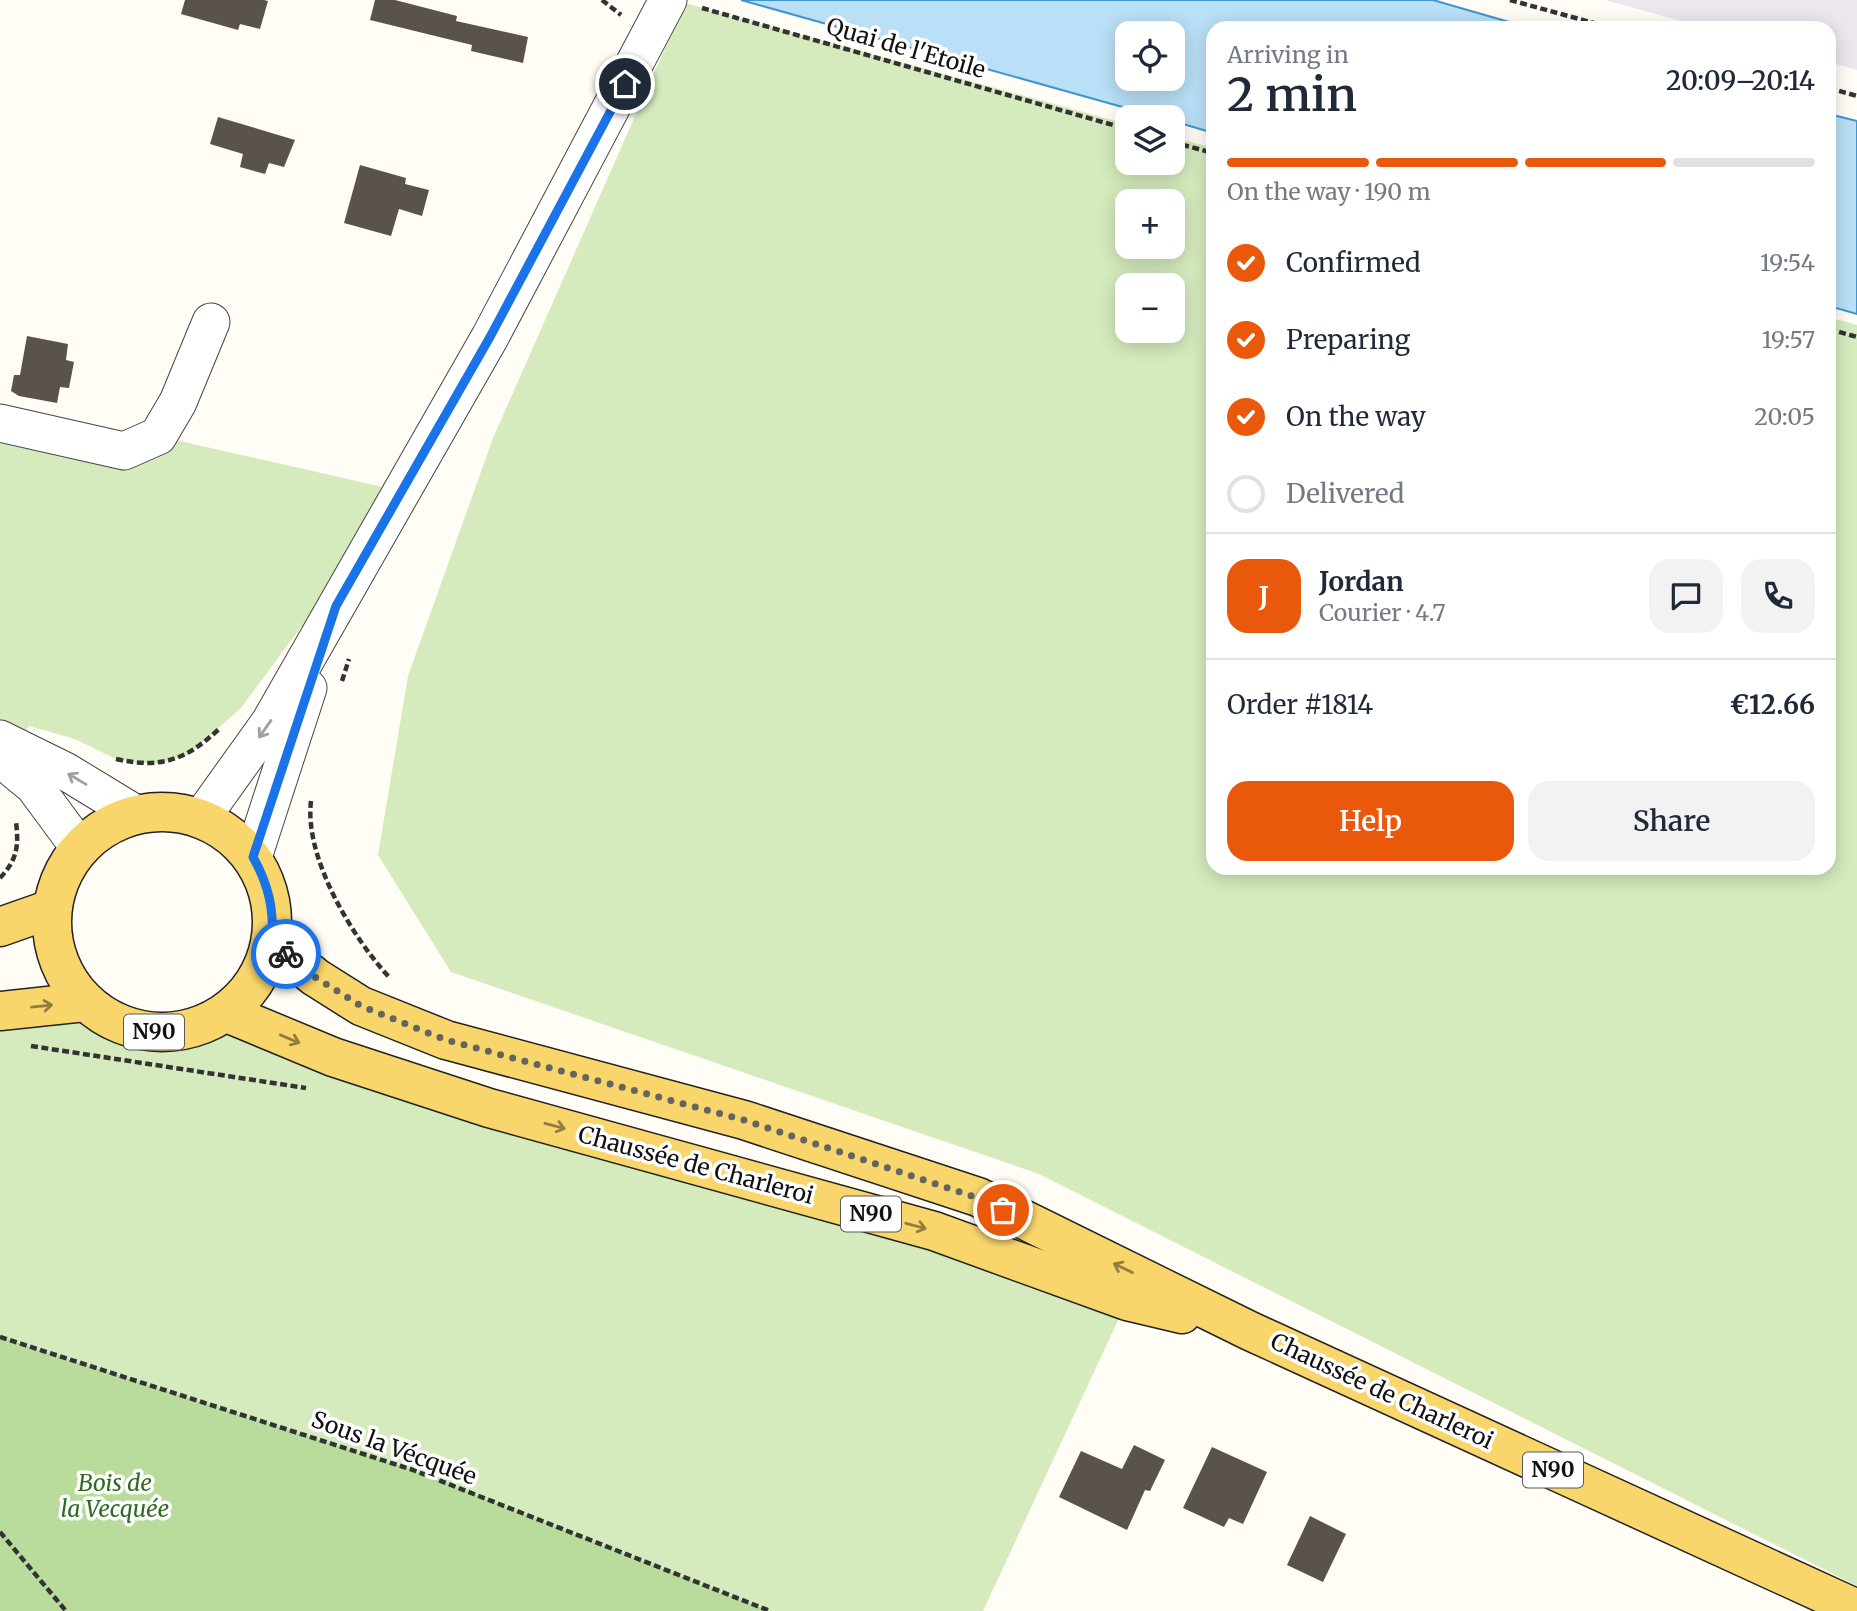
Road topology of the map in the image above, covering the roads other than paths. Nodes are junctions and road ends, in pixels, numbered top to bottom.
1 (683, 3) edge
2 (211, 322) dead end
3 (0, 423) edge
4 (336, 606) junction
5 (0, 739) edge
6 (0, 758) edge
7 (134, 813) junction
8 (202, 817) junction
9 (79, 846) junction
10 (253, 857) junction
11 (51, 909) junction
12 (0, 927) edge
13 (272, 942) junction
14 (85, 1002) junction
15 (0, 1011) edge
16 (227, 1013) junction
17 (1250, 1331) junction
18 (1857, 1609) edge

1 - 4 street
2 - 3 street
4 -> 8 street
4 - 10 street
7 -> 5 street
6 - 9 street
7 - 8 main road, N90
7 - 9 main road, N90
8 - 10 main road, N90
9 - 11 main road, N90
10 - 13 main road, N90
11 - 12 main road
11 - 14 main road, N90
13 - 16 main road, N90
17 -> 13 main road, Chaussée de Charleroi / N90
15 -> 14 main road
14 - 16 main road, N90
16 -> 17 main road, Chaussée de Charleroi / N90
17 - 18 main road, Chaussée de Charleroi / N90

